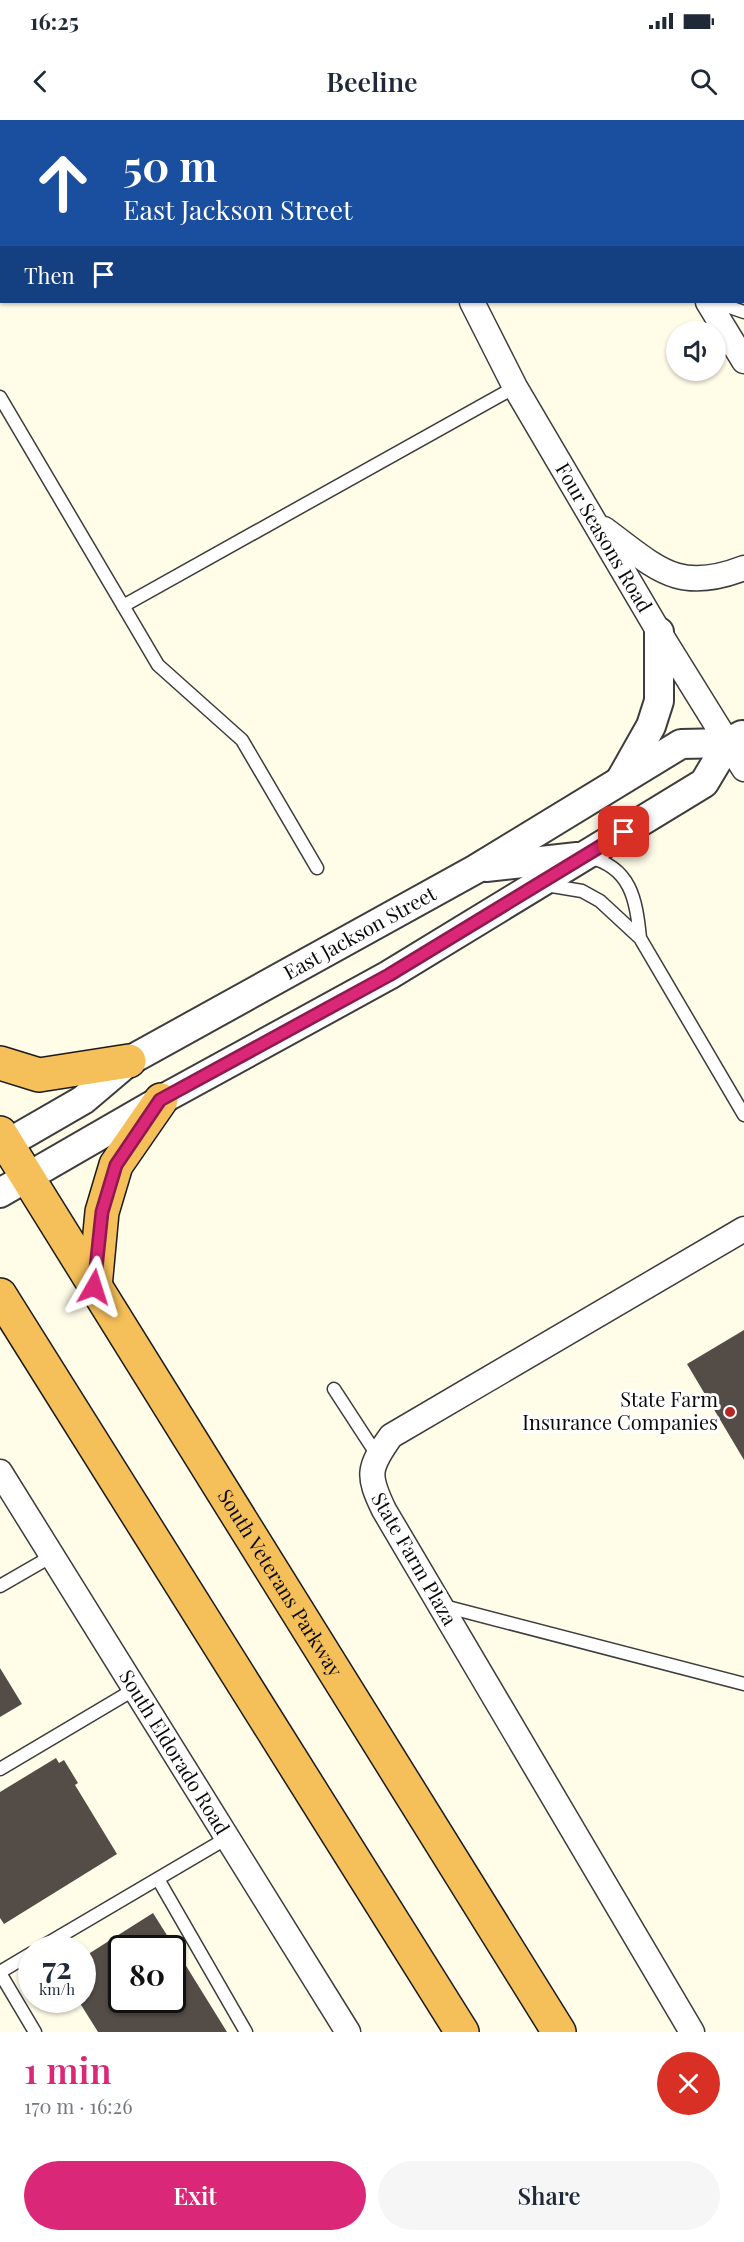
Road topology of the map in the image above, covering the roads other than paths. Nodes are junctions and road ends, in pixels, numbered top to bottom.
1 (473, 303) edge
2 (709, 303) edge
3 (718, 303) edge
4 (744, 312) edge
5 (744, 361) edge
6 (515, 387) junction
7 (0, 397) edge
8 (595, 522) junction
9 (744, 568) edge
10 (123, 606) junction
11 (659, 632) junction
12 (736, 738) edge
13 (744, 769) edge
14 (618, 784) junction
15 (585, 856) junction
16 (317, 868) dead end
17 (476, 868) junction
18 (539, 884) junction
19 (640, 938) junction
20 (129, 1061) junction
21 (0, 1063) edge
22 (160, 1100) junction
23 (744, 1114) edge
24 (2, 1142) edge
25 (14, 1185) edge
26 (744, 1229) edge
27 (94, 1287) junction
28 (0, 1295) edge
29 (334, 1389) dead end
30 (377, 1455) junction
31 (0, 1472) edge
32 (52, 1556) junction
33 (0, 1586) edge
34 (440, 1605) junction
35 (744, 1684) edge
36 (135, 1689) junction
37 (0, 1769) edge
38 (227, 1838) junction
39 (158, 1879) junction
40 (62, 1935) edge
41 (18, 1961) edge
42 (0, 1972) edge
43 (340, 2029) edge
44 (35, 2032) edge
45 (246, 2032) edge
46 (462, 2032) edge
47 (559, 2032) edge
48 (692, 2032) edge

1 - 6 street, Four Seasons Road
2 - 5 street
3 - 4 lane
6 - 8 street, Four Seasons Road
6 - 10 lane
7 - 10 lane
8 - 9 street
8 - 11 street, Four Seasons Road
10 - 16 lane
11 - 12 street, Four Seasons Road
11 - 14 street
12 - 13 street, Four Seasons Road
12 - 14 street, East Jackson Street
12 - 15 street
14 - 17 street, East Jackson Street
15 - 17 street
15 - 18 street
15 - 19 lane
17 - 20 street, East Jackson Street
18 - 19 lane
18 - 22 street
19 - 23 lane
20 - 21 highway
20 - 24 street, East Jackson Street
22 - 25 street
22 - 27 highway
24 - 25 highway, South Veterans Parkway
25 - 27 highway, South Veterans Parkway
26 - 30 street
27 - 47 highway, South Veterans Parkway
28 - 46 highway
29 - 30 lane
30 - 34 street, State Farm Plaza
31 - 32 street, South Eldorado Road
32 - 33 lane
32 - 36 street, South Eldorado Road
34 - 35 lane
34 - 48 street, State Farm Plaza
36 - 37 lane
36 - 38 street, South Eldorado Road
38 - 39 lane
38 - 43 street, South Eldorado Road
39 - 40 lane
39 - 45 lane
41 - 42 lane
42 - 44 lane

